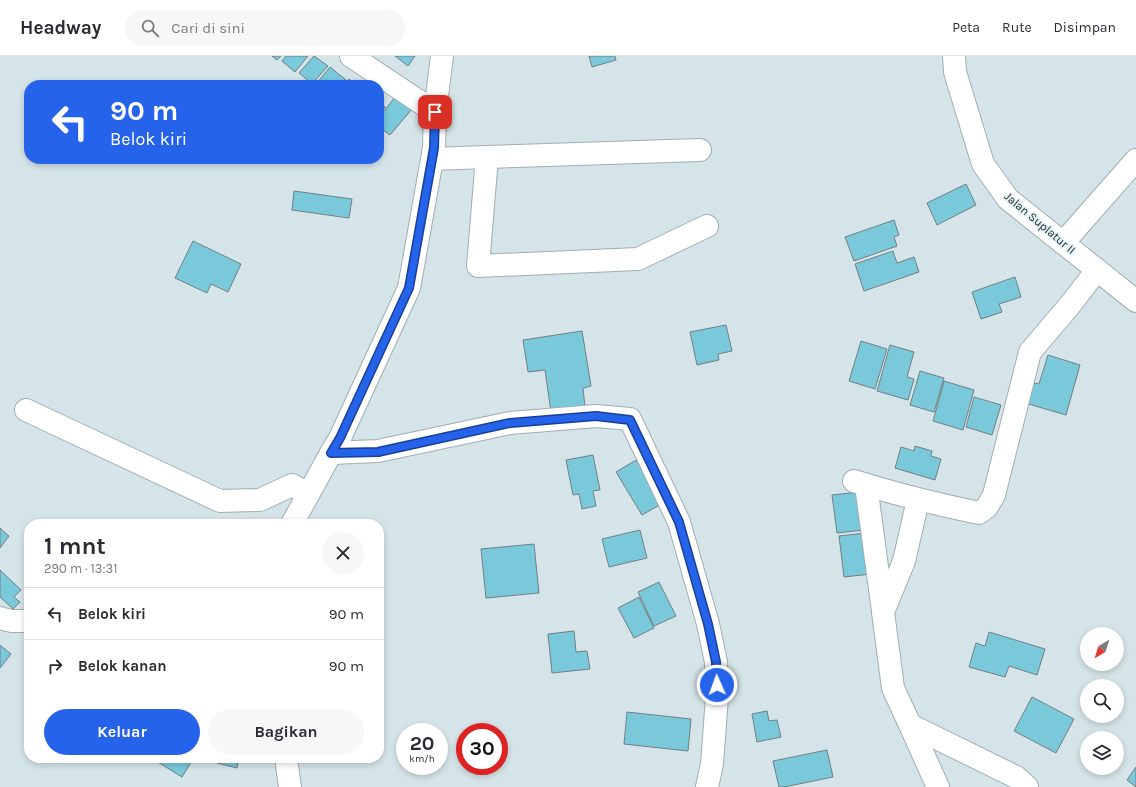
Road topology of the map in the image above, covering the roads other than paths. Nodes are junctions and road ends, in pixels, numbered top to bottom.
1 (351, 56) edge
2 (442, 56) edge
3 (954, 56) edge
4 (435, 112) junction
5 (700, 150) dead end
6 (487, 157) junction
7 (432, 159) junction
8 (1136, 160) edge
9 (707, 226) dead end
10 (1063, 242) junction
11 (1097, 270) junction
12 (1136, 301) edge
13 (26, 410) dead end
14 (331, 453) junction
15 (308, 494) junction
16 (918, 500) junction
17 (295, 519) edge
18 (883, 612) junction
19 (0, 618) edge
20 (24, 621) edge
21 (910, 725) junction
22 (287, 763) edge
23 (290, 787) edge
24 (707, 787) edge
25 (938, 787) edge
26 (1027, 787) edge

1 - 4 street
2 - 4 street
3 - 10 street, Jalan Suplatur II
4 - 7 street
5 - 6 street
6 - 7 street
6 - 9 street
7 - 14 street
8 - 10 street
10 - 11 street, Jalan Suplatur II
11 - 12 street, Jalan Suplatur II
11 - 16 street
13 - 15 street
14 - 15 street
14 - 24 street
15 - 17 street
16 - 18 street
16 - 18 street
18 - 21 street
19 - 20 street
21 - 25 street
21 - 26 street
22 - 23 street

